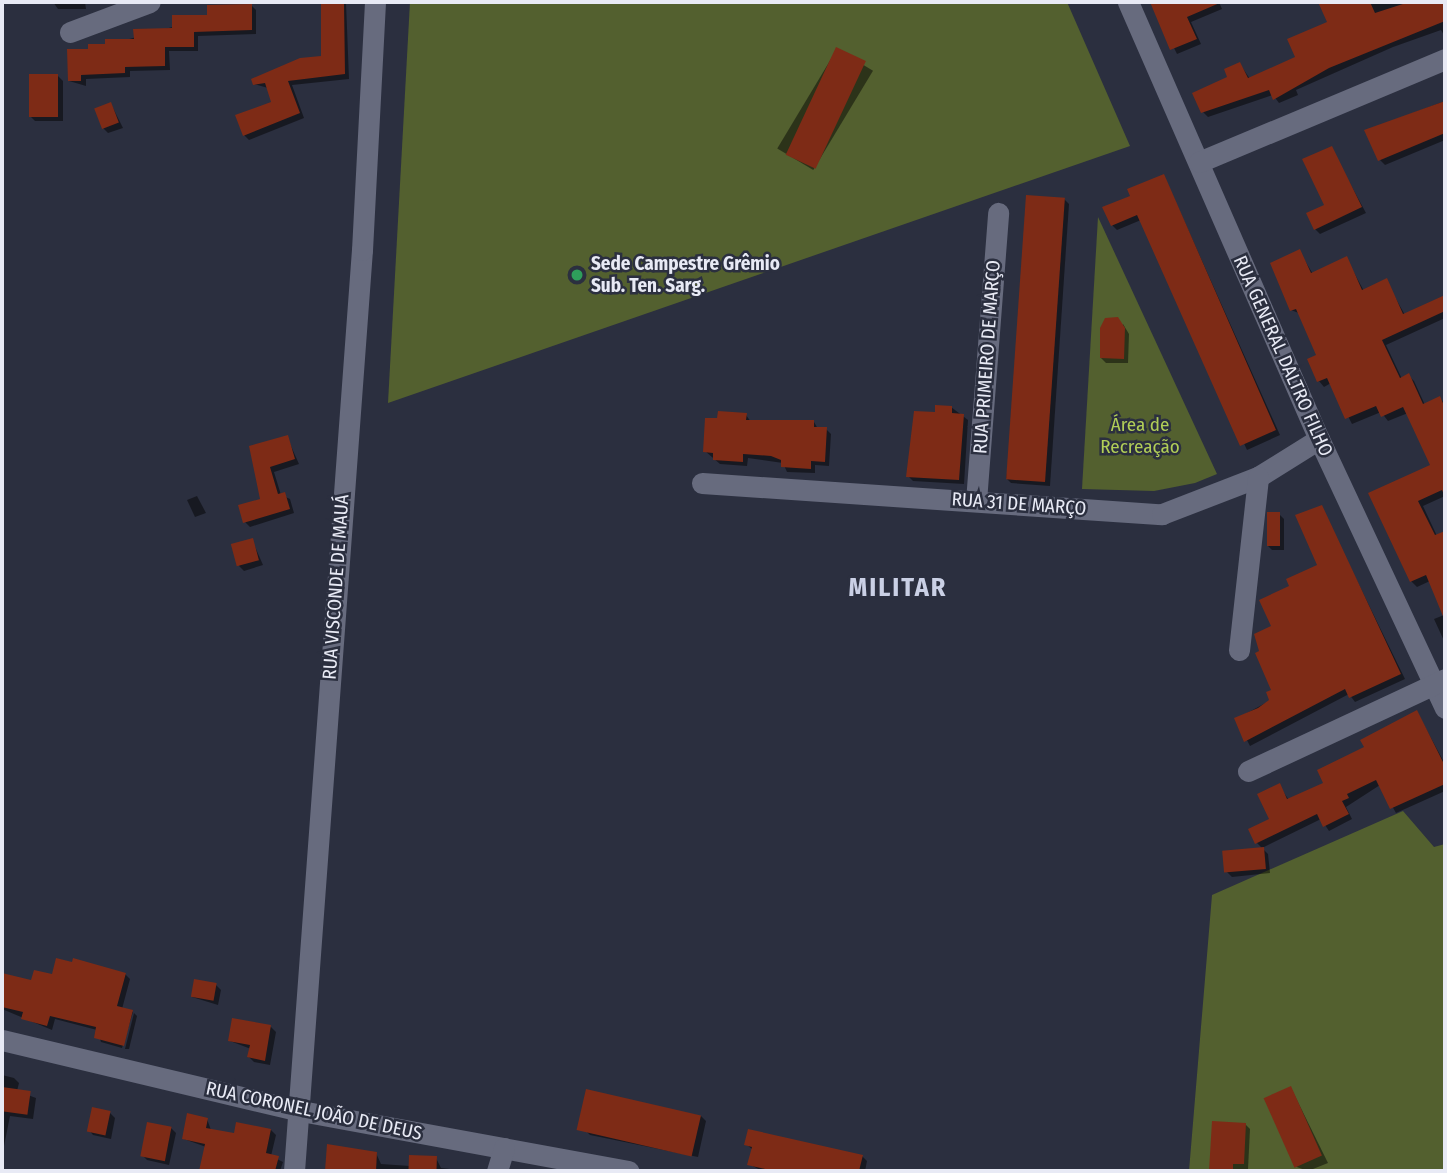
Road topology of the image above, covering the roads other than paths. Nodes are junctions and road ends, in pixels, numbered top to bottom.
1 (150, 2) edge
2 (375, 2) edge
3 (1128, 2) edge
4 (70, 32) dead end
5 (1445, 60) edge
6 (1199, 162) junction
7 (998, 213) dead end
8 (1319, 439) junction
9 (1258, 477) junction
10 (702, 483) dead end
11 (976, 502) junction
12 (1239, 650) dead end
13 (1440, 682) edge
14 (1445, 708) edge
15 (1248, 771) dead end
16 (2, 1040) edge
17 (301, 1111) junction
18 (504, 1148) junction
19 (621, 1170) edge
20 (294, 1171) edge
21 (497, 1171) edge

1 - 4 street
2 - 17 street, RUA VISCONDE DE MAUÁ
3 - 6 street, RUA GENERAL DALTRO FILHO
5 - 6 street
6 - 8 street, RUA GENERAL DALTRO FILHO
7 - 11 street, RUA PRIMEIRO DE MARÇO
8 - 9 street, RUA 31 DE MARÇO
8 - 13 street, RUA GENERAL DALTRO FILHO
9 - 11 street, RUA 31 DE MARÇO
9 - 12 street
10 - 11 street, RUA 31 DE MARÇO
13 - 14 street, RUA GENERAL DALTRO FILHO
13 - 15 street
16 - 17 street, RUA CORONEL JOÃO DE DEUS
17 - 18 street, RUA CORONEL JOÃO DE DEUS
17 - 20 street, RUA VISCONDE DE MAUÁ
18 - 19 street, RUA CORONEL JOÃO DE DEUS
18 - 21 street

